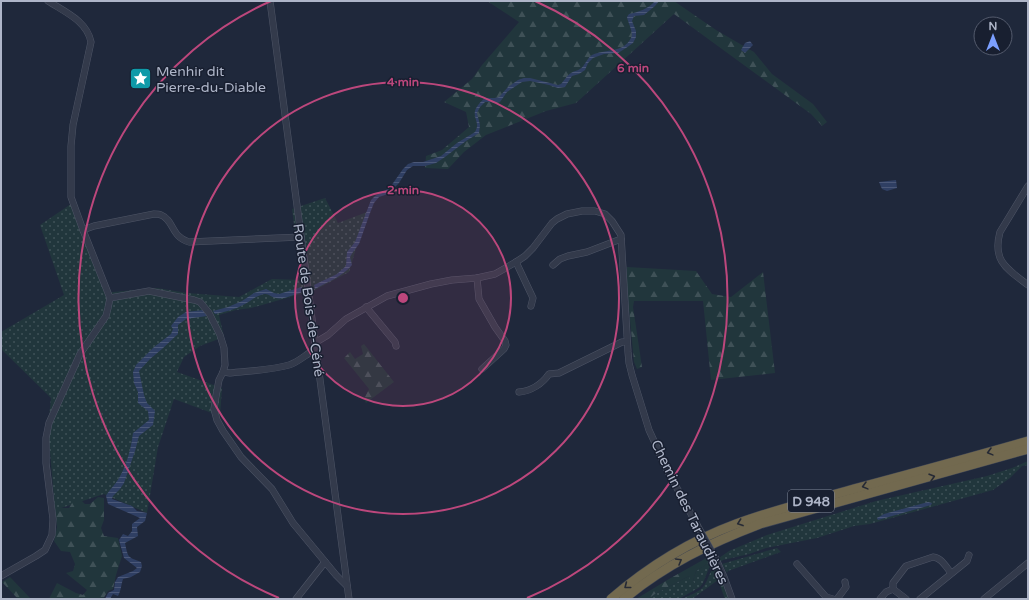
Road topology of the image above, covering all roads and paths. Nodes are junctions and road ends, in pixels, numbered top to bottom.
1 (48, 1) edge
2 (270, 1) edge
3 (1028, 186) edge
4 (83, 230) junction
5 (301, 237) junction
6 (621, 239) junction
7 (516, 262) junction
8 (553, 265) dead end
9 (477, 278) junction
10 (1028, 285) edge
11 (110, 298) junction
12 (531, 306) dead end
13 (366, 307) junction
14 (627, 342) junction
15 (315, 346) junction
16 (396, 346) dead end
17 (482, 369) dead end
18 (224, 372) junction
19 (519, 392) dead end
20 (1028, 441) edge
21 (1028, 449) edge
22 (969, 555) dead end
23 (325, 562) junction
24 (1028, 563) edge
25 (797, 564) dead end
26 (951, 573) junction
27 (1, 576) edge
28 (845, 582) dead end
29 (347, 586) junction
30 (893, 588) junction
31 (349, 598) edge
32 (296, 599) edge
33 (611, 599) edge
34 (624, 599) edge
35 (732, 599) edge
36 (833, 599) edge
37 (837, 599) edge
38 (880, 599) edge
39 (906, 599) edge
40 (920, 599) edge
41 (984, 599) edge

1 - 4 street
2 - 5 street, Route de Bois-de-Céné
3 - 10 street
4 - 5 street
4 - 11 street
5 - 15 street, Route de Bois-de-Céné
6 - 7 street, Chemin des Taraudières
6 - 8 street
6 - 14 street, Chemin des Taraudières
7 - 9 street, Chemin des Taraudières
7 - 12 street
9 - 13 street, Chemin des Taraudières
9 - 17 street
11 - 18 street
11 - 27 street
13 - 15 street, Chemin des Taraudières
13 - 16 street
14 - 19 street
14 - 35 street, Chemin des Taraudières, bridge
15 - 18 street, Chemin des Taraudières
15 - 29 street, Route de Bois-de-Céné
18 - 23 street
20 -> 33 highway, D 948
34 -> 21 highway, D 948
22 - 26 street
23 - 29 street
23 - 32 street
24 - 41 street
25 - 36 street
26 - 30 street
26 - 40 street
28 - 37 street
29 - 31 street, Route de Bois-de-Céné
30 - 38 street
30 - 39 street

